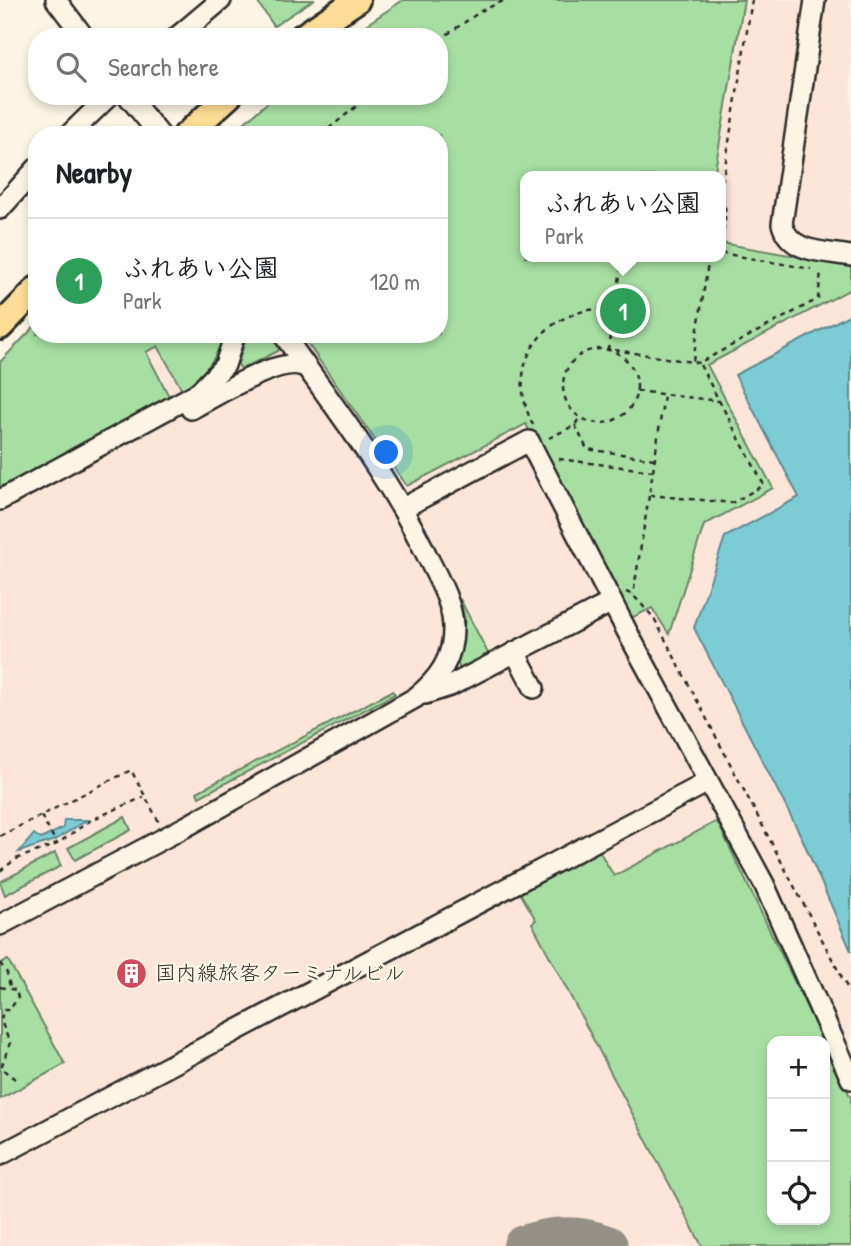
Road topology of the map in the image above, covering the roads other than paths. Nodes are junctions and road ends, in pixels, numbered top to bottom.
1 (56, 0) edge
2 (221, 0) edge
3 (357, 0) edge
4 (815, 0) edge
5 (77, 28) edge
6 (188, 28) edge
7 (315, 28) edge
8 (100, 105) edge
9 (135, 105) edge
10 (219, 105) edge
11 (78, 126) edge
12 (153, 126) edge
13 (196, 126) edge
14 (28, 178) edge
15 (0, 209) edge
16 (851, 256) edge
17 (28, 298) edge
18 (0, 327) edge
19 (232, 343) edge
20 (289, 343) edge
21 (307, 368) junction
22 (104, 445) junction
23 (0, 500) edge
24 (403, 508) junction
25 (612, 602) junction
26 (515, 652) junction
27 (534, 688) dead end
28 (415, 698) junction
29 (708, 782) junction
30 (0, 925) edge
31 (851, 1079) edge
32 (0, 1155) edge

1 - 5 street
2 - 6 street
3 - 7 main road
4 - 16 street
8 - 11 street
9 - 12 street
10 - 13 main road
14 - 15 street
17 - 18 main road
19 - 22 street
20 - 21 street
21 - 22 street
21 - 24 street
22 - 23 street
24 - 25 street
24 - 28 street
25 - 26 street
25 - 29 street
26 - 27 street
26 - 28 street
28 - 30 street
29 - 31 street
29 - 32 street

